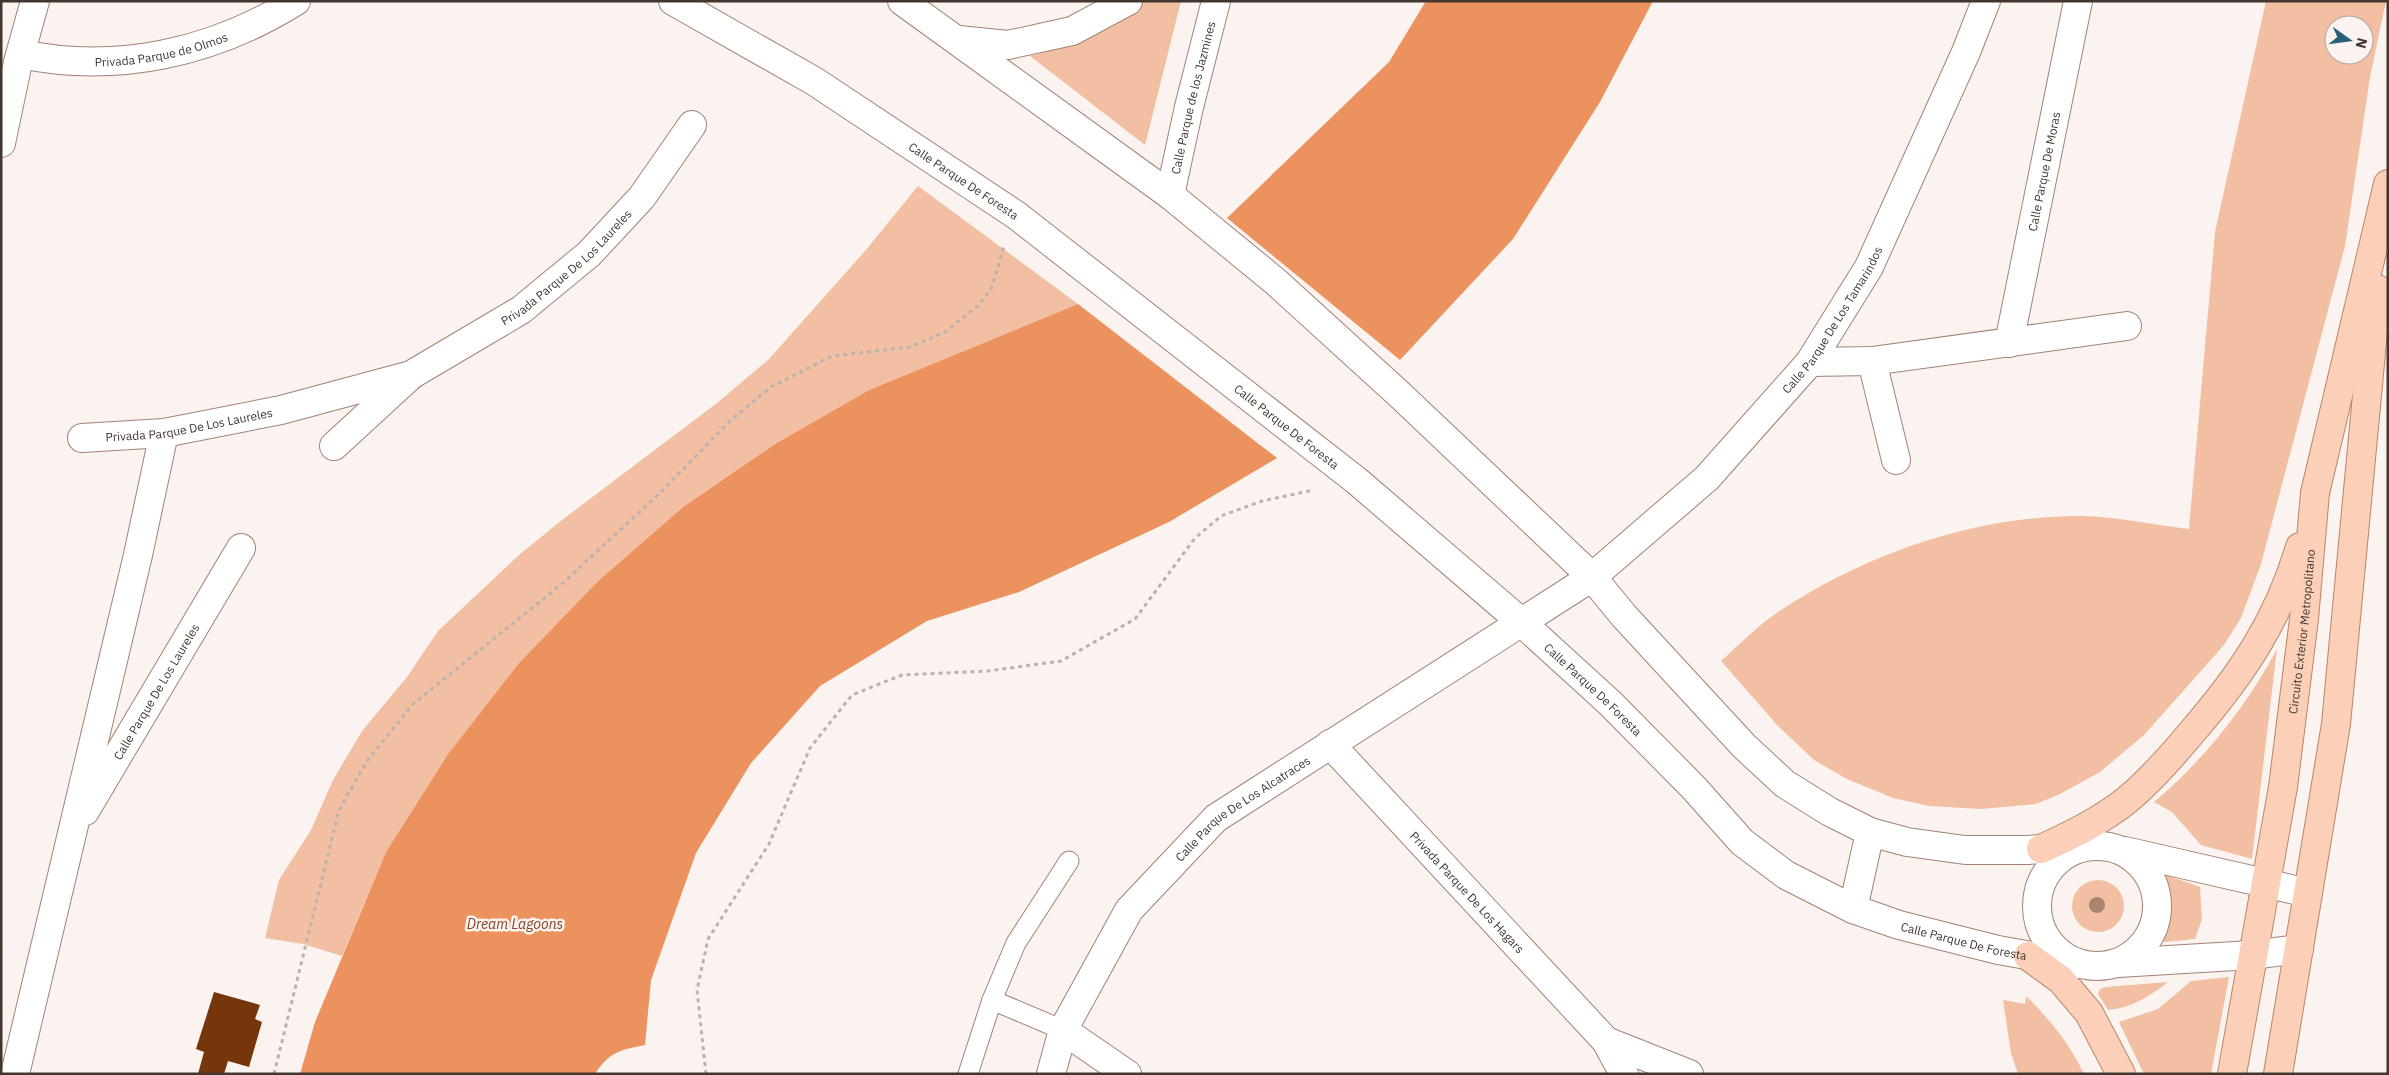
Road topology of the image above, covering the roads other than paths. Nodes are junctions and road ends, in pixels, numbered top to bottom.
1 (35, 1) edge
2 (296, 1) edge
3 (673, 1) edge
4 (902, 1) edge
5 (1128, 1) edge
6 (1216, 1) edge
7 (1986, 1) edge
8 (2078, 1) edge
9 (958, 40) junction
10 (21, 54) junction
11 (692, 125) dead end
12 (1, 143) edge
13 (2387, 188) edge
14 (1170, 195) junction
15 (2127, 326) dead end
16 (2009, 343) junction
17 (1872, 361) junction
18 (1810, 362) junction
19 (411, 375) junction
20 (164, 433) junction
21 (82, 438) dead end
22 (334, 446) dead end
23 (1896, 460) dead end
24 (2316, 493) junction
25 (241, 548) dead end
26 (1592, 577) junction
27 (1520, 621) junction
28 (1330, 744) junction
29 (1870, 832) junction
30 (70, 836) junction
31 (2087, 846) junction
32 (2041, 849) junction
33 (2124, 851) junction
34 (1069, 861) dead end
35 (2265, 882) junction
36 (2308, 893) junction
37 (1853, 909) junction
38 (2300, 949) junction
39 (2252, 955) junction
40 (2028, 956) junction
41 (2118, 963) junction
42 (2077, 964) junction
43 (992, 1000) junction
44 (1063, 1030) junction
45 (1606, 1041) junction
46 (15, 1074) edge
47 (968, 1074) edge
48 (1051, 1074) edge
49 (1127, 1074) edge
50 (1624, 1074) edge
51 (1688, 1074) edge
52 (2121, 1074) edge
53 (2232, 1074) edge
54 (2278, 1074) edge

1 - 10 street
2 - 10 street, Privada Parque de Olmos
3 - 27 street, Calle Parque De Foresta
4 - 9 street
5 - 9 street
6 - 14 street, Calle Parque de los Jazmines
7 - 18 street, Calle Parque De Los Tamarindos
8 - 16 street, Calle Parque De Moras
9 - 14 street
10 - 12 street
11 - 19 street, Privada Parque De Los Laureles
13 - 24 main road, Circuito Exterior Metropolitano
13 - 36 main road, Circuito Exterior Metropolitano
14 - 26 street
15 - 16 street
16 - 17 street
17 - 18 street
17 - 23 street
18 - 26 street, Calle Parque De Los Tamarindos
19 - 20 street, Privada Parque De Los Laureles
19 - 22 street, Privada Parque De Los Laureles
20 - 21 street, Privada Parque De Los Laureles
20 - 30 street, Calle Parque De Los Laureles
24 - 32 main road
24 - 35 main road, Circuito Exterior Metropolitano
25 - 30 street, Calle Parque De Los Laureles
26 - 27 street, Calle Parque De Los Tamarindos
26 - 29 street
27 - 28 street, Calle Parque De Los Alcatraces
27 - 37 street, Calle Parque De Foresta
28 - 44 street, Calle Parque De Los Alcatraces
28 - 45 street, Privada Parque De Los Hagars
29 - 32 street
29 - 37 street
30 - 46 street, Calle Parque De Los Laureles
31 - 32 street
31 - 33 street
31 - 42 street
33 - 35 street
33 - 41 street
34 - 43 lane
35 - 36 street
35 - 39 main road, Circuito Exterior Metropolitano
36 - 38 main road, Circuito Exterior Metropolitano
37 - 40 street, Calle Parque De Foresta
38 - 39 street
38 - 54 main road, Circuito Exterior Metropolitano
39 - 41 street
39 - 53 main road, Circuito Exterior Metropolitano
40 - 42 street, Calle Parque De Foresta
40 - 52 main road
41 - 42 street
43 - 44 lane
43 - 47 lane
44 - 48 street, Calle Parque De Los Alcatraces
44 - 49 street
45 - 50 street, Privada Parque De Los Hagars
45 - 51 street, Privada Parque De Los Hagars

